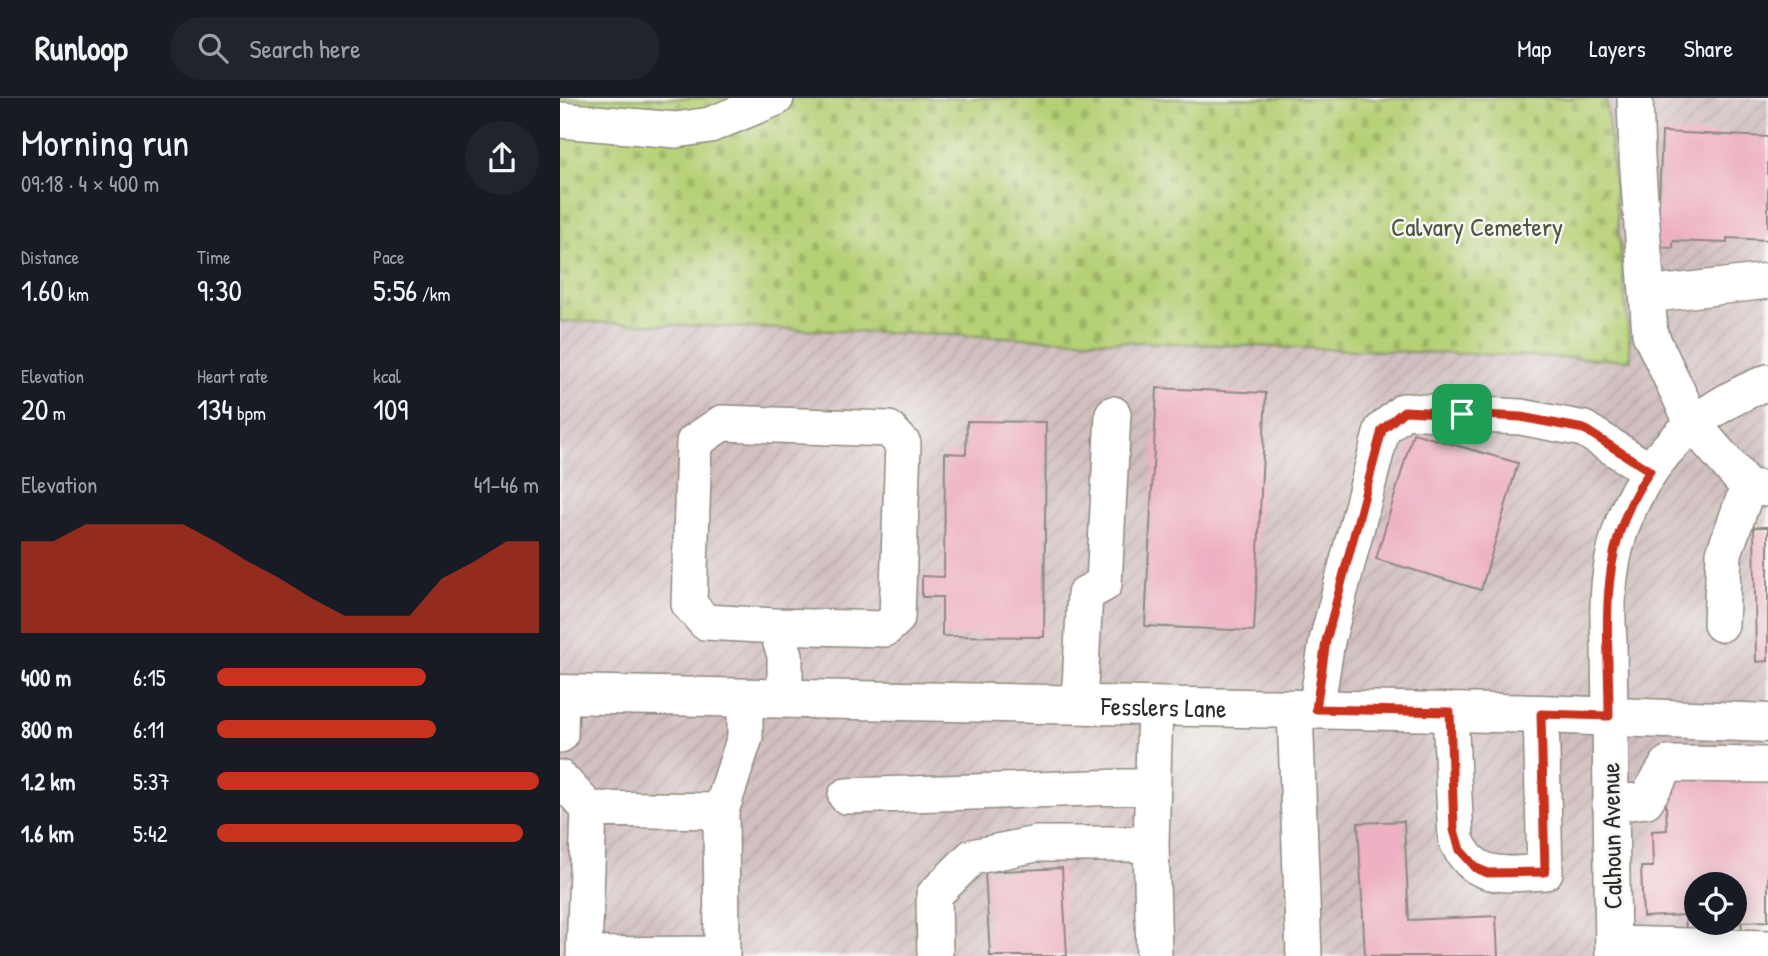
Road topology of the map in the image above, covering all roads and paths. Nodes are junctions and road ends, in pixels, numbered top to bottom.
1 (776, 98) edge
2 (1635, 98) edge
3 (560, 120) edge
4 (1768, 281) edge
5 (1647, 295) junction
6 (1768, 382) edge
7 (1113, 414) dead end
8 (1693, 424) junction
9 (1650, 471) junction
10 (1758, 488) edge
11 (1721, 624) dead end
12 (775, 626) junction
13 (745, 697) junction
14 (785, 698) junction
15 (1079, 704) junction
16 (1155, 706) junction
17 (1306, 709) junction
18 (1450, 712) junction
19 (560, 713) edge
20 (1541, 714) junction
21 (1609, 716) junction
22 (1768, 723) edge
23 (1768, 765) edge
24 (560, 778) edge
25 (1153, 786) junction
26 (846, 796) dead end
27 (1611, 804) junction
28 (589, 809) junction
29 (721, 811) junction
30 (1152, 844) junction
31 (1768, 948) edge
32 (1613, 950) edge
33 (722, 955) edge
34 (584, 956) edge
35 (934, 956) edge
36 (1154, 956) edge
37 (1304, 956) edge

1 - 3 street
2 - 5 street
4 - 5 street
5 - 8 street
6 - 8 street, Calhoun Avenue
7 - 15 street
8 - 9 street, Calhoun Avenue
8 - 10 street
9 - 17 street
9 - 21 street, Calhoun Avenue
10 - 11 street
12 - 12 street
12 - 14 street
13 - 14 main road, Fesslers Lane
13 - 19 main road, Fesslers Lane
13 - 29 street
14 - 15 main road, Fesslers Lane
15 - 16 main road, Fesslers Lane
16 - 17 main road, Fesslers Lane
16 - 25 street
17 - 18 main road, Fesslers Lane
17 - 37 street
18 - 20 main road, Fesslers Lane
18 - 20 street
20 - 21 main road, Fesslers Lane
21 - 22 main road, Fesslers Lane
21 - 27 street, Calhoun Avenue
23 - 27 street
24 - 28 street
25 - 26 street
25 - 30 street
27 - 32 street, Calhoun Avenue
28 - 29 street
28 - 34 street
29 - 33 street
30 - 35 street
30 - 36 street
31 - 32 street
33 - 34 street

